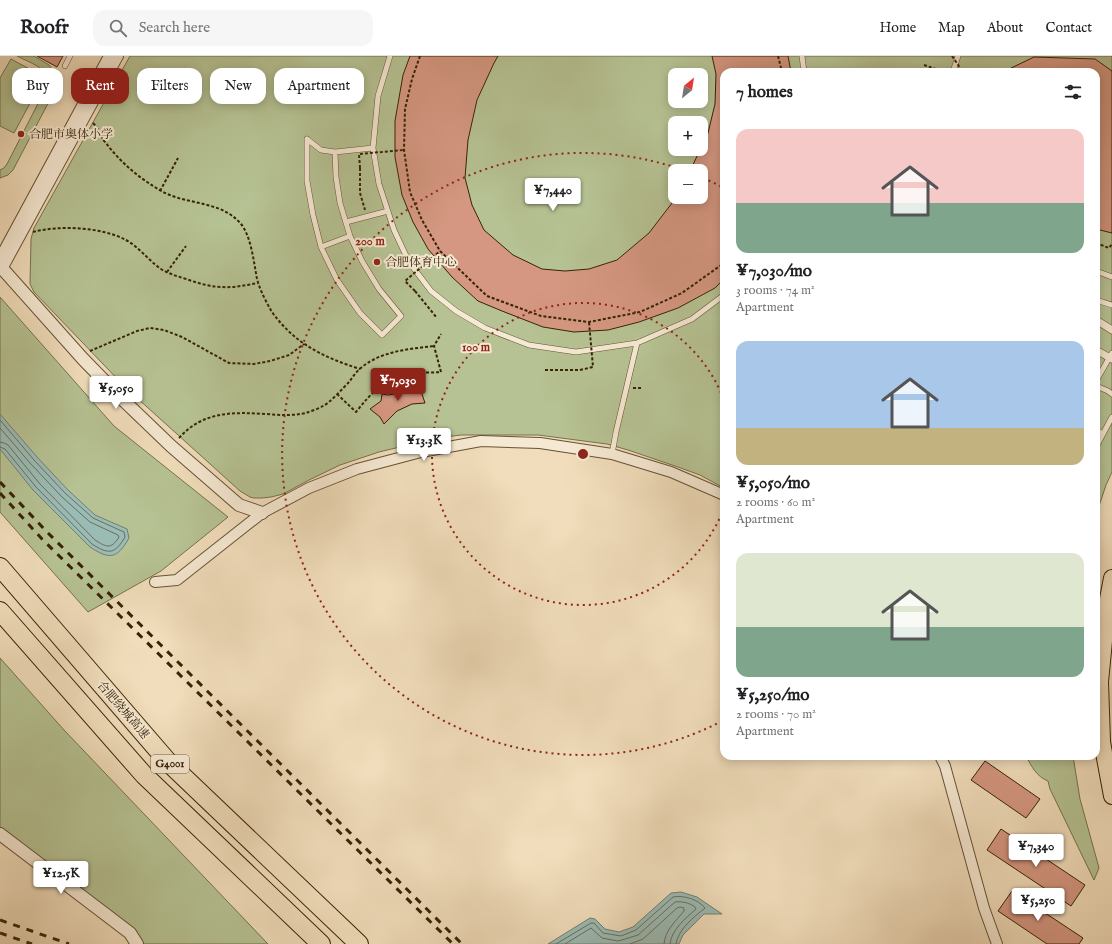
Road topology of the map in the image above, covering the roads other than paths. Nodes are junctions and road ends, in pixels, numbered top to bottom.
1 (70, 56) edge
2 (109, 56) edge
3 (118, 56) edge
4 (390, 56) edge
5 (802, 56) edge
6 (958, 56) edge
7 (65, 66) dead end
8 (804, 68) edge
9 (954, 68) edge
10 (373, 148) junction
11 (336, 152) junction
12 (388, 211) junction
13 (346, 222) junction
14 (350, 236) junction
15 (321, 246) junction
16 (1, 264) edge
17 (1100, 272) edge
18 (1112, 277) edge
19 (720, 298) edge
20 (1100, 301) edge
21 (1112, 305) edge
22 (1100, 322) edge
23 (1112, 330) edge
24 (637, 343) junction
25 (1100, 352) edge
26 (1111, 356) edge
27 (1100, 374) edge
28 (1100, 388) edge
29 (1112, 394) edge
30 (1112, 416) edge
31 (1102, 434) joint
32 (1100, 438) edge
33 (612, 454) junction
34 (720, 493) edge
35 (262, 513) junction
36 (0, 567) edge
37 (1112, 578) edge
38 (155, 582) dead end
39 (0, 611) edge
40 (942, 760) edge
41 (1112, 796) edge
42 (0, 834) edge
43 (137, 944) edge
44 (321, 944) edge
45 (359, 944) edge
46 (997, 944) edge

1 - 7 lane
2 - 16 street
3 - 16 street
4 - 10 lane
5 - 8 lane
6 - 9 lane
10 - 11 lane
10 - 12 lane
11 - 13 lane
11 - 15 lane
12 - 13 lane
12 - 24 lane
13 - 14 lane
14 - 15 lane
14 - 15 lane
16 - 35 street
17 - 18 lane
19 - 24 lane
20 - 21 lane
22 - 23 street
24 - 33 lane
25 - 26 street
26 - 27 lane
28 - 29 lane
30 - 31 lane
31 - 32 lane
33 - 34 street
33 - 35 street
35 - 38 street
36 - 45 highway, 合肥绕城高速 / G4001
37 - 41 main road
39 - 44 highway, G4001
40 - 46 street
42 - 43 street

